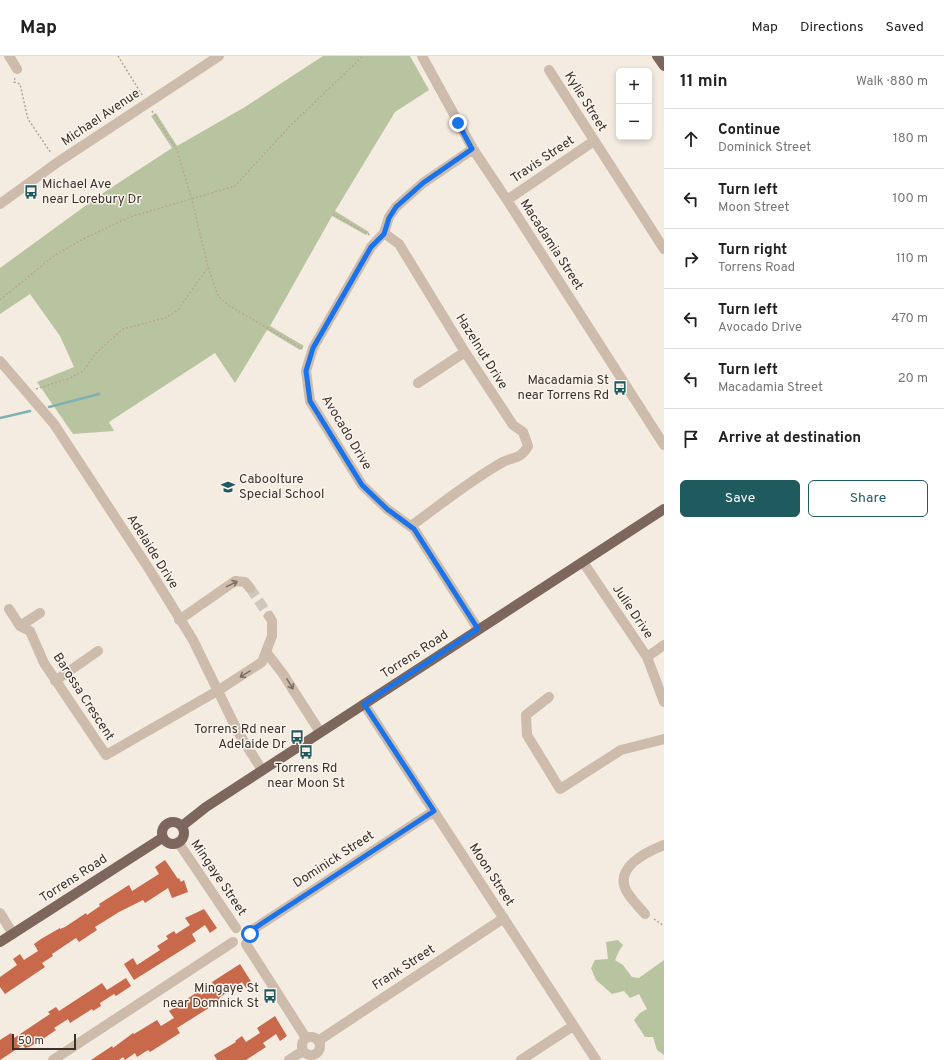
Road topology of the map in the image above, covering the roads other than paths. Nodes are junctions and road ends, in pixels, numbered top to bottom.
1 (9, 56) edge
2 (219, 56) edge
3 (422, 56) edge
4 (657, 56) edge
5 (664, 66) edge
6 (17, 68) road end
7 (549, 70) dead end
8 (594, 141) junction
9 (472, 149) junction
10 (507, 200) junction
11 (0, 204) edge
12 (384, 234) junction
13 (664, 249) edge
14 (464, 352) junction
15 (0, 361) edge
16 (418, 383) dead end
17 (664, 445) edge
18 (664, 509) edge
19 (410, 526) junction
20 (583, 562) junction
21 (250, 588) tunnel mouth
22 (9, 609) dead end
23 (40, 613) dead end
24 (269, 616) tunnel mouth
25 (179, 620) junction
26 (20, 626) junction
27 (478, 629) junction
28 (664, 644) edge
29 (98, 651) dead end
30 (267, 653) junction
31 (647, 657) junction
32 (55, 681) junction
33 (218, 690) junction
34 (549, 698) dead end
35 (664, 702) edge
36 (364, 704) junction
37 (320, 732) junction
38 (664, 738) edge
39 (262, 770) junction
40 (434, 811) junction
41 (182, 826) junction
42 (162, 838) junction
43 (178, 842) junction
44 (664, 845) edge
45 (0, 913) edge
46 (645, 914) road end
47 (504, 918) junction
48 (236, 928) junction
49 (249, 932) junction
50 (13, 934) junction
51 (0, 942) edge
52 (233, 942) junction
53 (246, 944) junction
54 (573, 1026) junction
55 (306, 1038) junction
56 (318, 1041) junction
57 (303, 1051) junction
58 (318, 1057) edge
59 (53, 1060) edge
60 (290, 1060) edge
61 (521, 1060) edge
62 (596, 1060) edge

1 - 6 street
2 - 11 street, Michael Avenue
3 - 9 street, Macadamia Street
4 - 5 main road
7 - 8 street, Kylie Street
8 - 10 street, Travis Street
8 - 13 street, Kylie Street
9 - 10 street, Macadamia Street
9 - 12 street, Avocado Drive
10 - 17 street, Macadamia Street
12 - 14 street, Hazelnut Drive
12 - 19 street, Avocado Drive
14 - 16 street
14 - 19 street, Hazelnut Drive
15 - 25 street, Adelaide Drive
18 - 20 main road, Torrens Road
19 - 27 street, Avocado Drive
20 - 27 main road, Torrens Road
20 - 31 street, Julie Drive
25 -> 21 street
22 - 26 street, Barossa Crescent
23 - 26 street
24 - 30 street
25 - 33 street, Adelaide Drive
26 - 32 street, Barossa Crescent
27 - 36 main road, Torrens Road
28 - 31 street
29 - 32 street
30 -> 33 street
30 -> 37 street
31 - 35 street, Julie Drive
32 - 33 street, Barossa Crescent
33 - 39 street, Adelaide Drive
34 - 38 street
36 - 37 main road, Torrens Road
36 - 40 street, Moon Street
37 - 39 main road, Torrens Road
39 - 41 main road, Torrens Road
40 - 47 street, Moon Street
40 - 49 street, Dominick Street
41 - 42 main road
41 - 43 main road
42 - 43 main road
42 - 50 main road, Torrens Road
43 - 48 street, Mingaye Street
44 - 46 street
45 - 50 street
47 - 54 street, Moon Street
47 - 56 street, Frank Street
48 - 49 street
48 - 52 street
49 - 53 street
50 - 51 main road, Torrens Road
52 - 53 street
52 - 59 street
53 - 55 street
54 - 61 street
54 - 62 street, Moon Street
55 - 56 street
55 - 57 street
56 - 58 street
57 - 58 street
57 - 60 street

